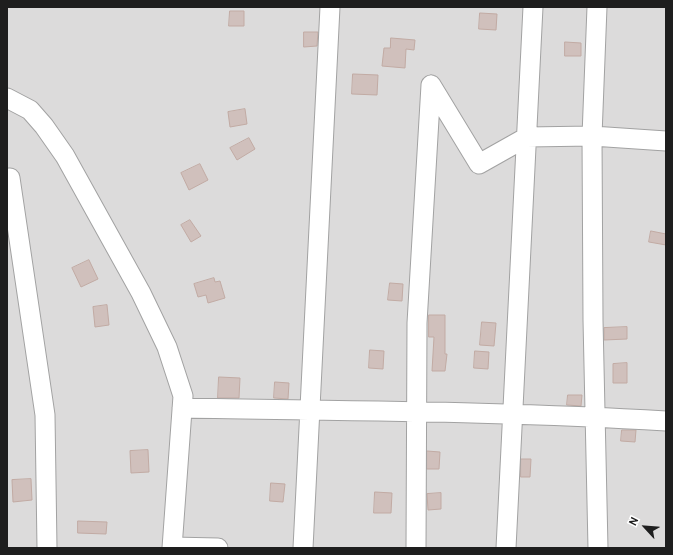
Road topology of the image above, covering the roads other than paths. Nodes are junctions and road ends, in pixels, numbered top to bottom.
1 (330, 7) edge
2 (533, 7) edge
3 (597, 7) edge
4 (7, 98) edge
5 (592, 136) junction
6 (527, 137) junction
7 (666, 141) edge
8 (10, 178) dead end
9 (182, 408) junction
10 (310, 410) junction
11 (416, 412) junction
12 (513, 414) junction
13 (594, 416) junction
14 (666, 420) edge
15 (47, 548) edge
16 (172, 548) edge
17 (218, 548) edge
18 (303, 548) edge
19 (416, 548) edge
20 (506, 548) edge
21 (598, 548) edge

1 - 10 street
2 - 6 street
3 - 5 street
4 - 9 street
5 - 6 street
5 - 7 street
5 - 13 street
6 - 11 street
6 - 12 street
8 - 15 street
9 - 10 street
9 - 16 street
10 - 11 street
10 - 18 street
11 - 12 street
11 - 19 street
12 - 13 street
12 - 20 street
13 - 14 street
13 - 21 street
16 - 17 street

